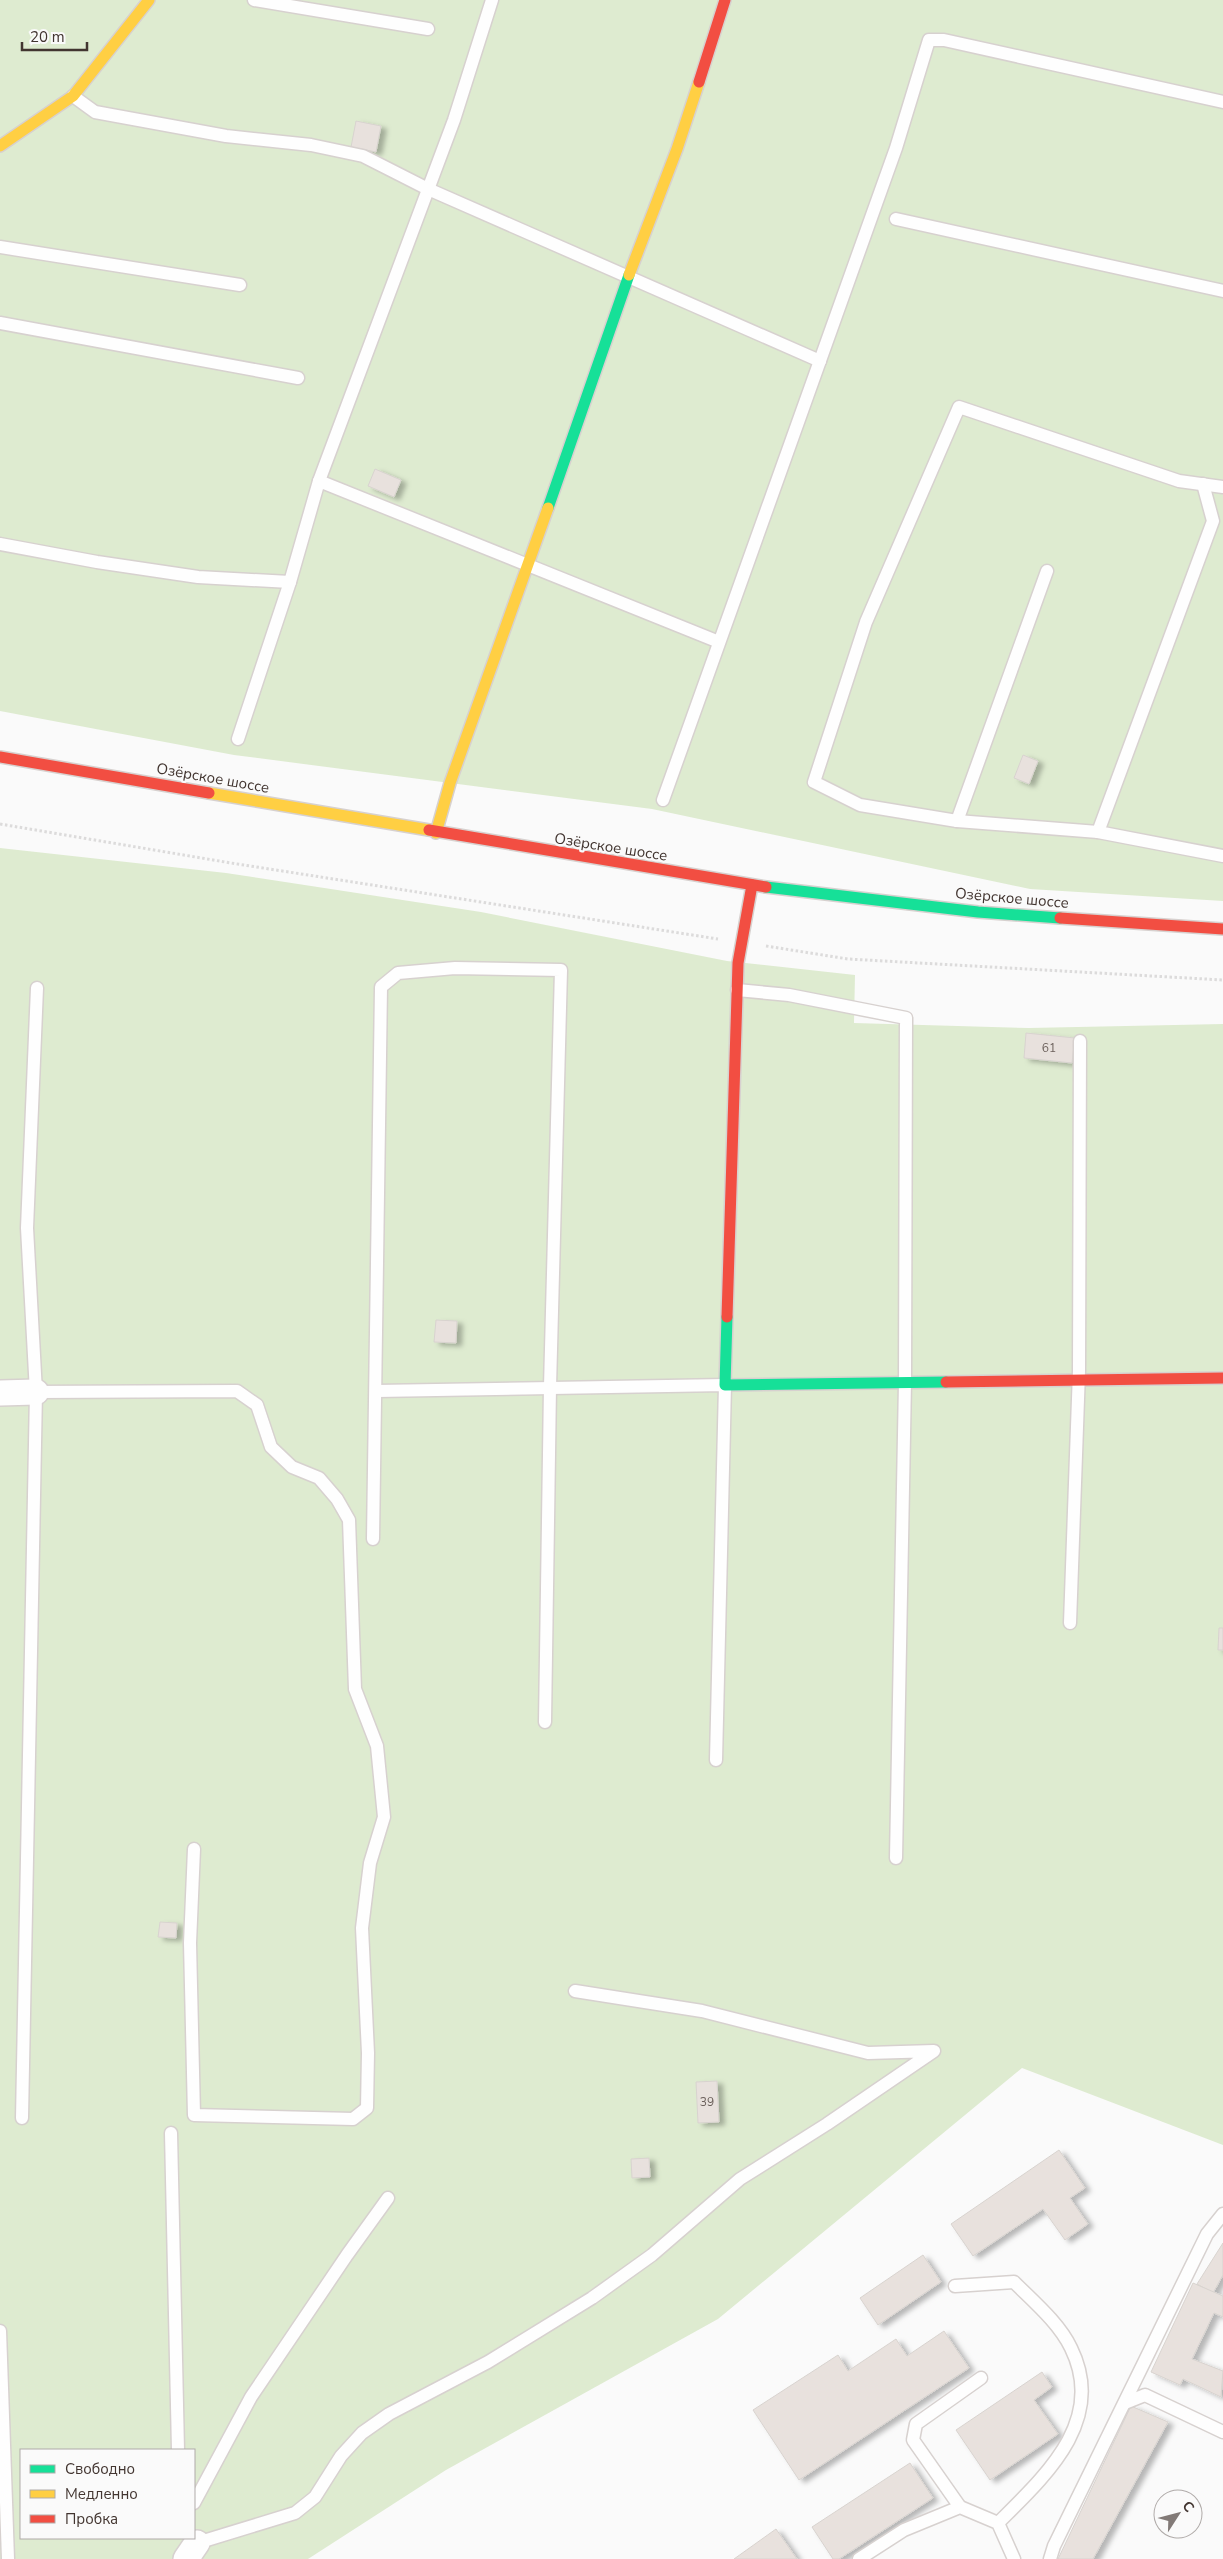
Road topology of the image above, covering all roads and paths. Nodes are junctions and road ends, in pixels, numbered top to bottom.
1 (149, 0) edge
2 (254, 0) edge
3 (492, 0) edge
4 (724, 0) edge
5 (428, 29) dead end
6 (73, 96) junction
7 (1223, 102) edge
8 (0, 146) edge
9 (428, 189) junction
10 (896, 219) dead end
11 (0, 247) edge
12 (628, 277) junction
13 (240, 286) dead end
14 (1223, 291) edge
15 (0, 323) edge
16 (820, 361) junction
17 (298, 378) dead end
18 (319, 481) junction
19 (1203, 484) junction
20 (1223, 487) edge
21 (0, 544) edge
22 (528, 565) junction
23 (1047, 571) dead end
24 (290, 582) junction
25 (718, 642) junction
26 (238, 739) dead end
27 (0, 757) edge
28 (663, 800) dead end
29 (957, 821) junction
30 (0, 824) edge
31 (1098, 832) junction
32 (436, 833) junction
33 (1223, 856) edge
34 (752, 885) junction
35 (1223, 929) edge
36 (741, 942) junction
37 (1223, 980) edge
38 (37, 988) dead end
39 (737, 990) junction
40 (1080, 1041) dead end
41 (1223, 1378) edge
42 (1077, 1380) junction
43 (904, 1382) junction
44 (725, 1385) junction
45 (550, 1387) junction
46 (377, 1391) junction
47 (36, 1392) junction
48 (0, 1393) edge
49 (373, 1539) dead end
50 (1070, 1623) dead end
51 (545, 1722) dead end
52 (716, 1760) dead end
53 (194, 1849) dead end
54 (896, 1858) dead end
55 (575, 1991) dead end
56 (22, 2118) dead end
57 (171, 2133) dead end
58 (388, 2198) dead end
59 (1223, 2214) edge
60 (955, 2286) dead end
61 (0, 2331) edge
62 (980, 2378) dead end
63 (1125, 2403) junction
64 (1223, 2432) edge
65 (178, 2449) edge
66 (195, 2502) edge
67 (960, 2507) junction
68 (998, 2523) junction
69 (192, 2546) edge
70 (8, 2559) edge
71 (859, 2559) edge
72 (1014, 2559) edge
73 (1050, 2559) edge

1 - 6 street
2 - 5 lane
3 - 9 lane
4 - 12 street
6 - 8 street
6 - 9 lane
7 - 16 lane
9 - 12 lane
9 - 18 lane
10 - 14 lane
11 - 13 lane
12 - 16 lane
12 - 22 street
15 - 17 lane
16 - 25 lane
18 - 22 lane
18 - 24 lane
19 - 20 lane
19 - 29 lane
19 - 31 lane
21 - 24 lane
22 - 25 lane
22 - 32 street
23 - 29 lane
24 - 26 lane
25 - 28 lane
27 - 32 street, Озёрское шоссе
29 - 31 lane
30 - 36 path
31 - 33 lane
32 - 34 street, Озёрское шоссе
34 - 35 street, Озёрское шоссе
34 - 36 street
36 - 37 path
36 - 39 street
38 - 47 lane
39 - 43 lane
39 - 44 street
40 - 42 lane
41 - 42 street
42 - 43 street
42 - 50 lane
43 - 44 street
43 - 54 lane
44 - 45 lane
44 - 52 lane
45 - 46 lane
45 - 46 lane
45 - 51 lane
46 - 49 lane
47 - 48 street
47 - 53 lane
47 - 56 lane
55 - 69 lane
57 - 65 lane
58 - 66 lane
59 - 63 lane
60 - 68 lane
61 - 70 lane
62 - 67 lane
63 - 64 lane
63 - 73 lane
67 - 68 lane
67 - 71 lane
68 - 72 lane

